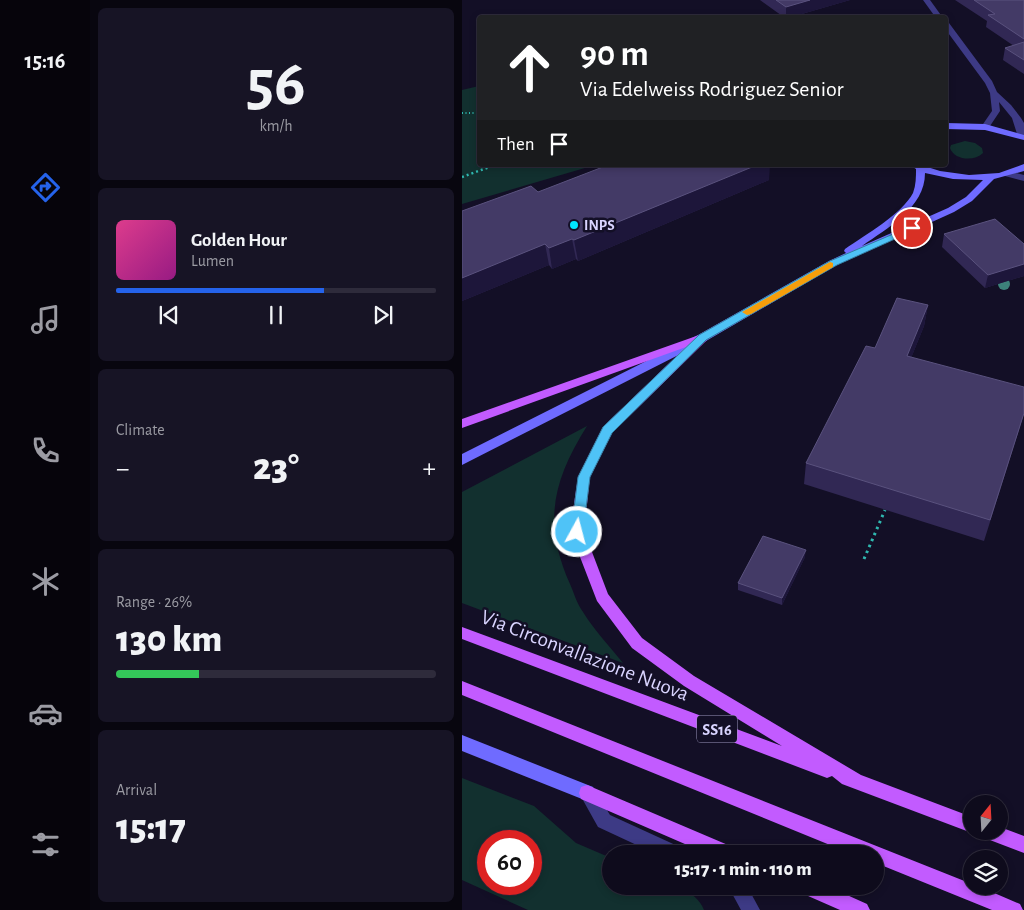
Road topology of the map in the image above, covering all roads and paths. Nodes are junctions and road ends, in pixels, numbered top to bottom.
1 (926, 0) edge
2 (938, 15) edge
3 (948, 28) edge
4 (994, 93) junction
5 (462, 113) edge
6 (477, 113) edge
7 (948, 126) edge
8 (985, 126) junction
9 (1023, 137) edge
10 (490, 167) edge
11 (917, 167) edge
12 (1024, 167) edge
13 (1008, 174) junction
14 (462, 177) edge
15 (991, 177) junction
16 (1024, 178) edge
17 (834, 263) junction
18 (702, 338) junction
19 (462, 424) edge
20 (462, 460) edge
21 (885, 510) edge
22 (864, 559) dead end
23 (462, 633) edge
24 (462, 688) edge
25 (462, 743) edge
26 (856, 781) junction
27 (586, 793) junction
28 (963, 822) edge
29 (1008, 839) edge
30 (656, 845) edge
31 (708, 845) edge
32 (853, 845) edge
33 (1024, 845) edge
34 (884, 858) edge
35 (743, 895) edge
36 (826, 895) edge
37 (752, 910) edge
38 (861, 910) edge
39 (1014, 910) edge

1 - 2 street
3 - 4 street
4 - 8 street
4 - 9 street
5 - 6 path
7 - 8 street
8 - 9 street
10 - 14 path
11 - 15 street
11 - 17 street
12 - 13 street
13 - 15 street
13 - 16 street
15 - 17 street
17 - 18 street
18 - 19 main road
18 - 20 street
18 - 26 main road
21 - 22 path
23 - 26 main road, Via Circonvallazione Nuova / SS16
24 - 32 main road
25 - 27 street
26 - 28 main road, Via Circonvallazione Nuova / SS16
27 - 30 street
27 - 31 main road
29 - 33 main road
34 - 39 main road
35 - 37 street
36 - 38 main road

